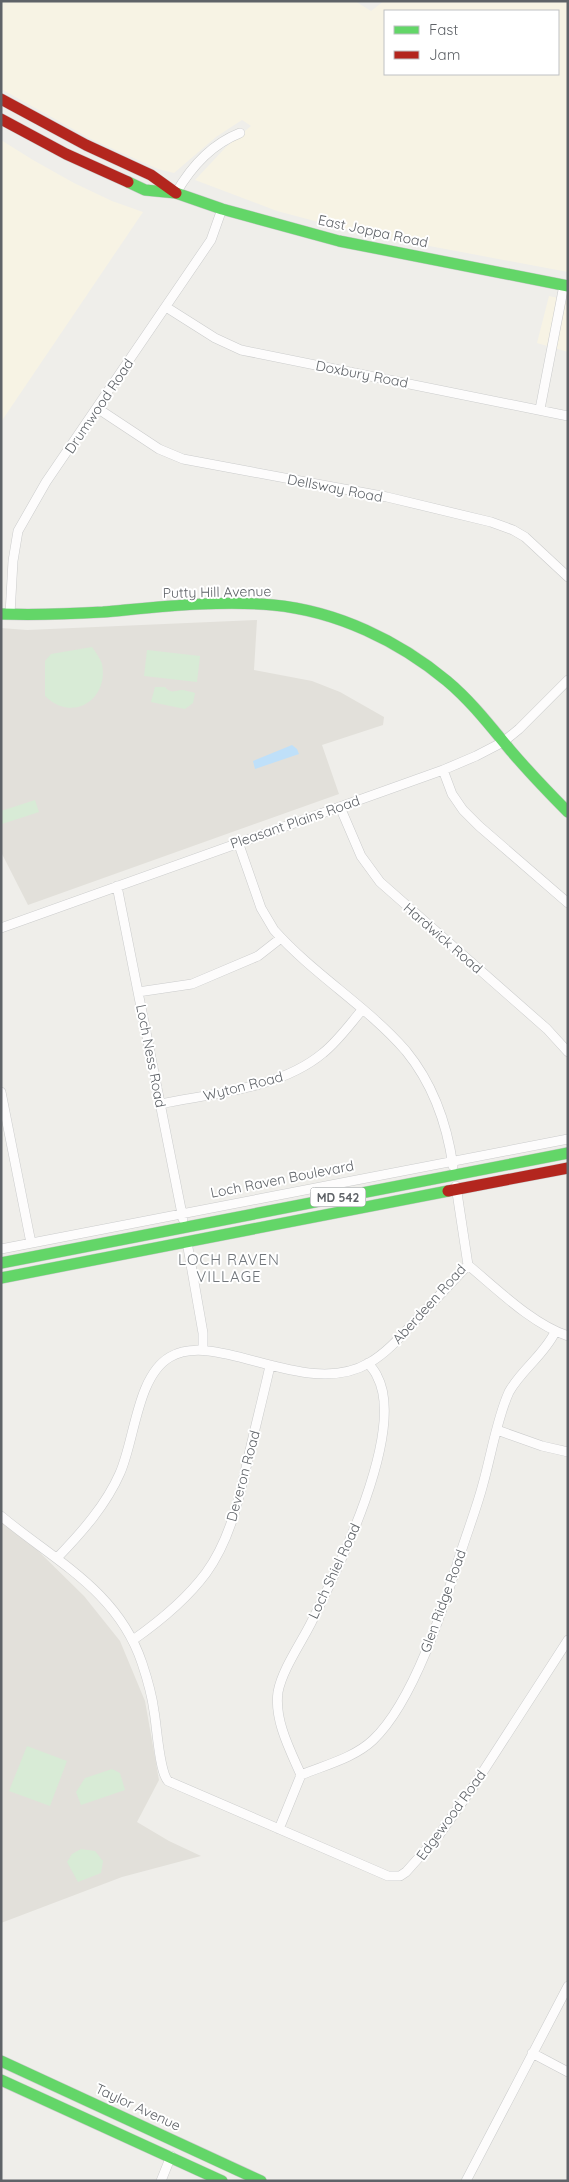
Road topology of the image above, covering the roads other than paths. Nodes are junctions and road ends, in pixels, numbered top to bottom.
1 (1, 99) edge
2 (17, 109) junction
3 (3, 124) edge
4 (240, 134) dead end
5 (176, 193) junction
6 (222, 209) junction
7 (566, 286) edge
8 (166, 307) junction
9 (97, 408) junction
10 (540, 409) junction
11 (568, 416) edge
12 (568, 577) edge
13 (6, 614) edge
14 (567, 682) edge
15 (503, 742) junction
16 (443, 770) junction
17 (340, 807) junction
18 (568, 812) edge
19 (238, 842) junction
20 (117, 886) junction
21 (568, 903) edge
22 (1, 928) edge
23 (281, 938) junction
24 (138, 992) junction
25 (362, 1010) junction
26 (568, 1052) edge
27 (1, 1092) edge
28 (160, 1104) junction
29 (568, 1139) edge
30 (568, 1153) edge
31 (452, 1162) junction
32 (568, 1168) edge
33 (454, 1175) junction
34 (456, 1190) junction
35 (182, 1214) junction
36 (184, 1227) junction
37 (187, 1242) junction
38 (31, 1243) junction
39 (1, 1249) edge
40 (1, 1263) edge
41 (468, 1265) junction
42 (1, 1278) edge
43 (555, 1332) junction
44 (568, 1336) edge
45 (203, 1350) junction
46 (368, 1364) junction
47 (270, 1366) junction
48 (498, 1430) junction
49 (568, 1452) edge
50 (1, 1516) edge
51 (58, 1558) junction
52 (133, 1640) junction
53 (568, 1640) edge
54 (301, 1775) junction
55 (279, 1829) junction
56 (568, 1986) edge
57 (532, 2053) junction
58 (1, 2061) edge
59 (568, 2072) edge
60 (1, 2080) edge
61 (171, 2156) junction
62 (161, 2181) edge
63 (222, 2181) edge
64 (261, 2181) edge
65 (466, 2181) edge

1 - 2 main road, East Joppa Road
2 - 3 main road
2 - 5 main road, East Joppa Road
3 - 5 main road, East Joppa Road
4 - 5 street
5 - 6 main road, East Joppa Road
6 - 7 main road, East Joppa Road
6 - 8 street, Drumwood Road
7 - 10 street
8 - 9 street, Drumwood Road
8 - 10 street, Doxbury Road
9 - 12 street, Dellsway Road
9 - 13 street, Drumwood Road
10 - 11 street, Doxbury Road
13 - 15 main road, Putty Hill Avenue
14 - 15 street, Pleasant Plains Road
15 - 16 street, Pleasant Plains Road
15 - 18 main road, Putty Hill Avenue
16 - 17 street, Pleasant Plains Road
16 - 21 street
17 - 19 street, Pleasant Plains Road
17 - 26 street, Hardwick Road
19 - 20 street, Pleasant Plains Road
19 - 23 street, Aberdeen Road
20 - 22 street, Pleasant Plains Road
20 - 24 street, Loch Ness Road
23 - 24 street
23 - 25 street, Aberdeen Road
24 - 28 street, Loch Ness Road
25 - 28 street, Wyton Road
25 - 31 street, Aberdeen Road
27 - 38 street
28 - 35 street, Loch Ness Road
29 - 31 street, Loch Raven Boulevard
30 - 33 main road, Loch Raven Boulevard / MD 542
31 - 33 street, Aberdeen Road
31 - 35 street, Loch Raven Boulevard
32 - 34 main road, MD 542
33 - 34 street, Aberdeen Road
33 - 36 main road, Loch Raven Boulevard / MD 542
34 - 37 main road, MD 542
34 - 41 street, Aberdeen Road
35 - 36 street, Loch Ness Road
35 - 38 street, Loch Raven Boulevard
36 - 37 main road
36 - 40 main road, Loch Raven Boulevard / MD 542
37 - 42 main road, MD 542
37 - 45 street
38 - 39 street, Loch Raven Boulevard
41 - 43 street
41 - 46 street, Aberdeen Road
43 - 44 street
43 - 48 street, Glen Ridge Road
45 - 47 street, Aberdeen Road
45 - 51 street, Aberdeen Road
46 - 47 street, Aberdeen Road
46 - 54 street, Loch Shiel Road
47 - 52 street, Deveron Road
48 - 49 street
48 - 54 street, Glen Ridge Road
50 - 51 street
51 - 52 street
52 - 55 street, Edgewood Road
53 - 55 street, Edgewood Road
54 - 55 street
56 - 57 street
57 - 59 street
57 - 65 street
58 - 64 main road, Taylor Avenue
60 - 61 main road
61 - 62 street
61 - 63 main road

